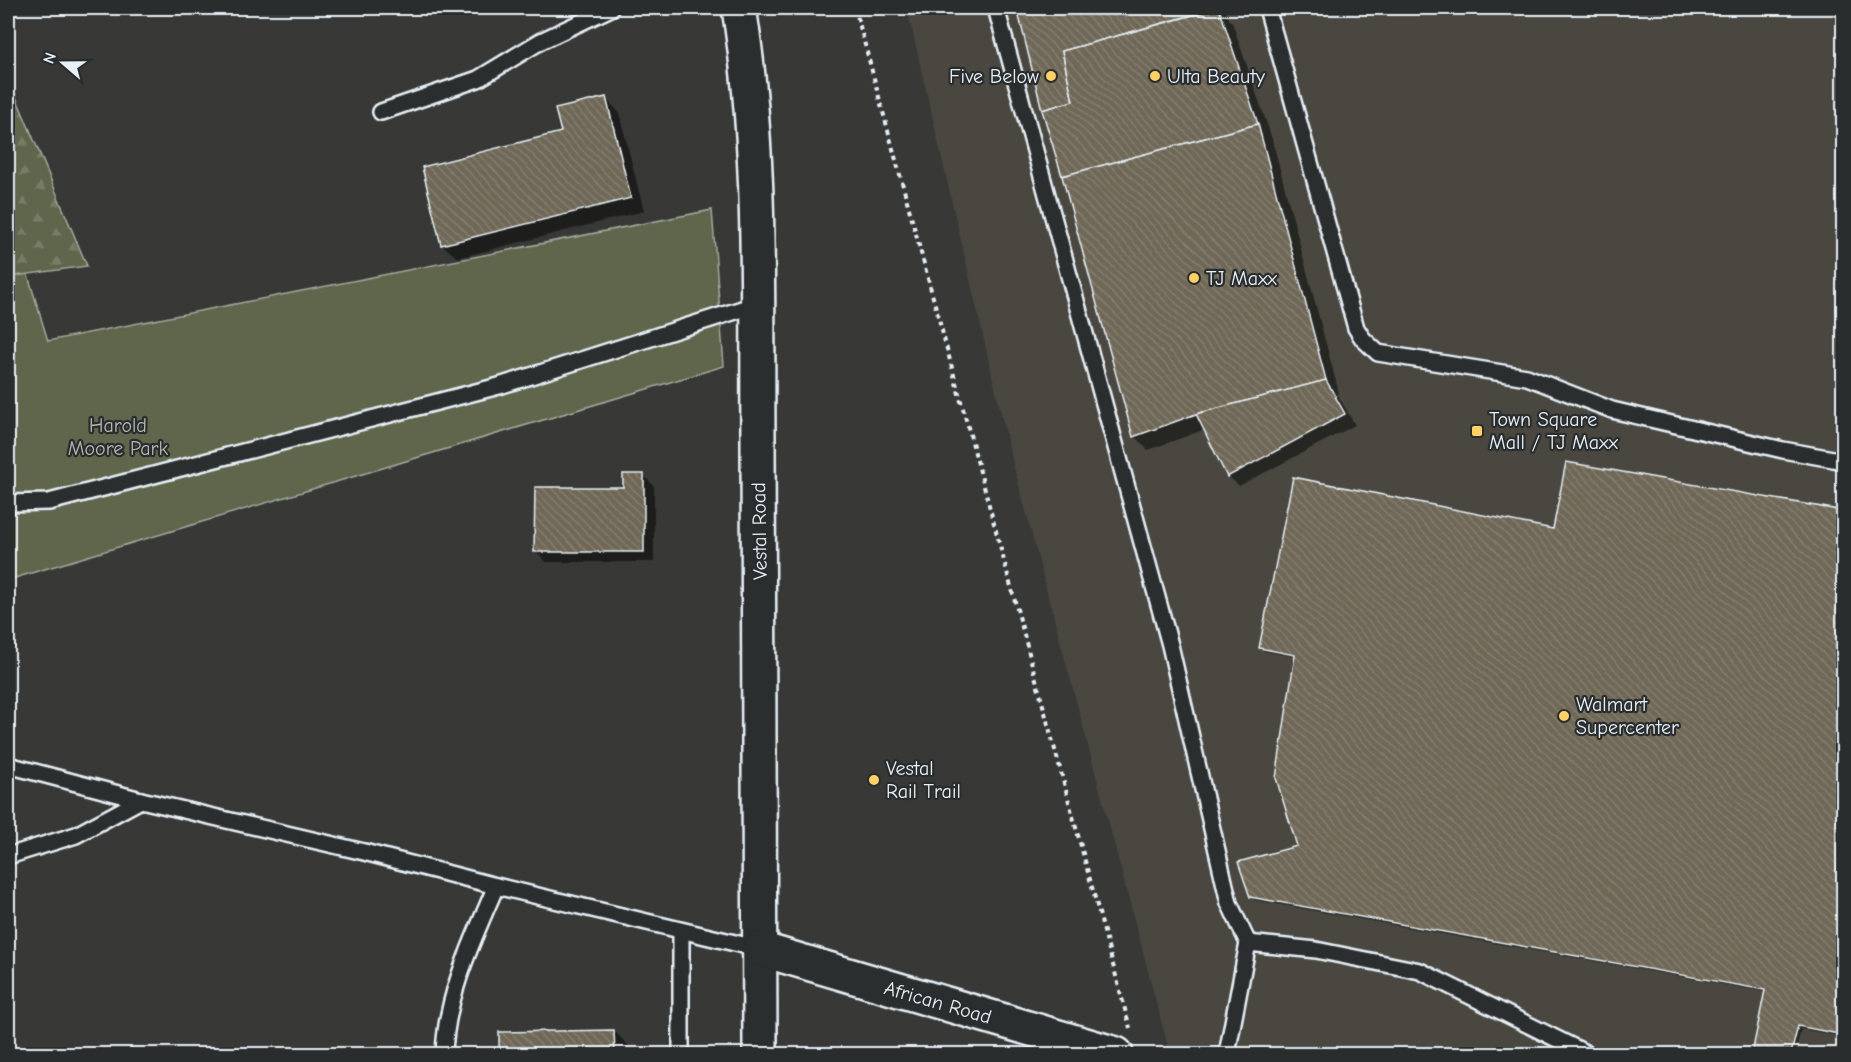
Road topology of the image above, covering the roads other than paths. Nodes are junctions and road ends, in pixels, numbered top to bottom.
1 (611, 8) edge
2 (739, 8) edge
3 (996, 8) edge
4 (1267, 8) edge
5 (381, 112) dead end
6 (758, 304) junction
7 (1844, 461) edge
8 (8, 503) edge
9 (8, 765) edge
10 (141, 800) junction
11 (8, 856) edge
12 (496, 886) junction
13 (681, 931) junction
14 (1248, 943) junction
15 (760, 949) junction
16 (1124, 1045) edge
17 (444, 1054) edge
18 (681, 1054) edge
19 (760, 1054) edge
20 (1227, 1054) edge
21 (1587, 1054) edge

1 - 5 lane
2 - 6 street, Vestal Road
3 - 14 lane
4 - 7 lane
6 - 8 lane
6 - 15 street, Vestal Road
9 - 10 lane
10 - 11 lane
10 - 12 lane
12 - 13 lane
12 - 17 lane
13 - 15 lane
13 - 18 lane
14 - 20 lane
14 - 21 lane
15 - 16 street, African Road
15 - 19 street, Vestal Road

